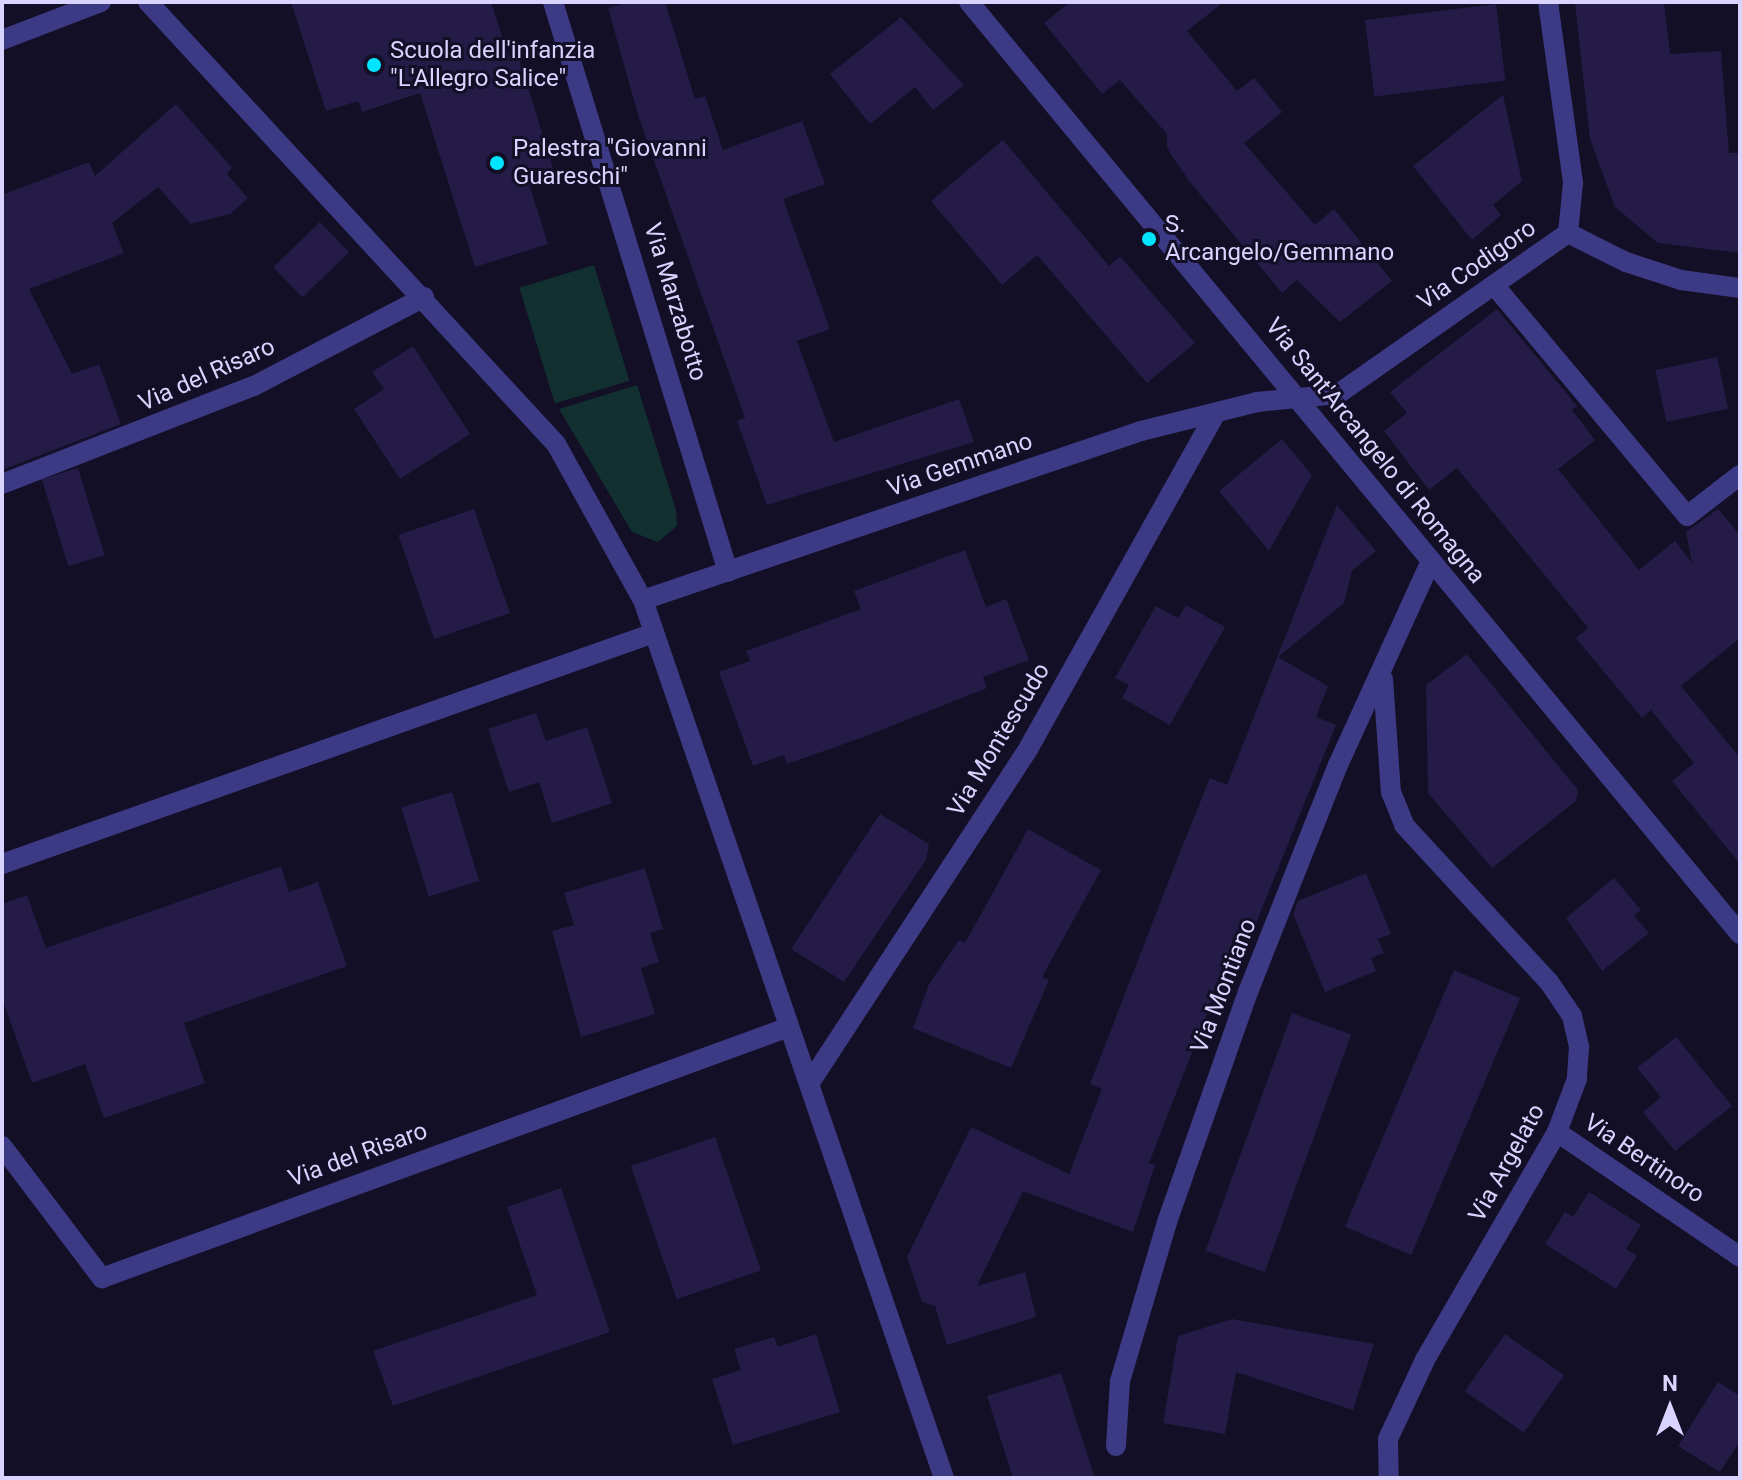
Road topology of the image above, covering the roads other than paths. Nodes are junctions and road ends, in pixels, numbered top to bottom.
1 (101, 2) edge
2 (148, 2) edge
3 (553, 2) edge
4 (969, 2) edge
5 (1548, 2) edge
6 (2, 40) edge
7 (1568, 233) junction
8 (1494, 285) junction
9 (1740, 288) edge
10 (424, 297) junction
11 (1299, 398) junction
12 (1216, 413) junction
13 (1740, 475) edge
14 (2, 484) edge
15 (1431, 561) junction
16 (728, 572) junction
17 (643, 600) junction
18 (654, 633) junction
19 (1383, 675) junction
20 (2, 864) edge
21 (1740, 934) edge
22 (789, 1027) junction
23 (809, 1084) junction
24 (1557, 1132) junction
25 (2, 1146) edge
26 (1740, 1257) edge
27 (1116, 1446) dead end
28 (944, 1478) edge
29 (1389, 1478) edge

1 - 6 street
2 - 10 street
3 - 16 street, Via Marzabotto
4 - 11 street, Via Sant'Arcangelo di Romagna
5 - 7 street
7 - 8 street, Via Codigoro
7 - 9 street, Via Codigoro
8 - 11 street, Via Codigoro
8 - 13 street
10 - 14 street, Via del Risaro
10 - 17 street
11 - 12 street, Via Gemmano
11 - 15 street, Via Sant'Arcangelo di Romagna
12 - 16 street, Via Gemmano
12 - 23 street, Via Montescudo
15 - 19 street, Via Montiano
15 - 21 street, Via Sant'Arcangelo di Romagna
16 - 17 street, Via Gemmano
17 - 18 street
18 - 20 street
18 - 22 street
19 - 24 street, Via Argelato
19 - 27 street, Via Montiano
22 - 23 street
22 - 25 street, Via del Risaro
23 - 28 street
24 - 26 street, Via Bertinoro
24 - 29 street, Via Argelato

